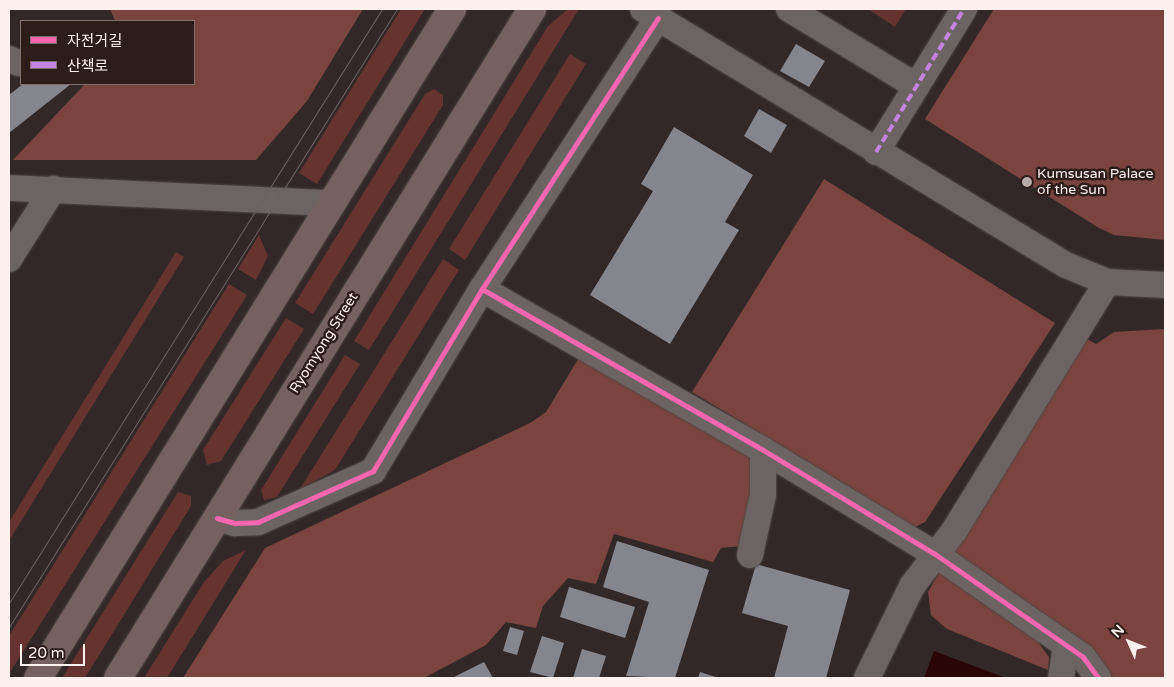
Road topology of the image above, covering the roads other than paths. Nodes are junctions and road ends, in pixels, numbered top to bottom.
1 (452, 9) edge
2 (532, 9) edge
3 (789, 9) edge
4 (964, 9) edge
5 (650, 14) edge
6 (916, 86) junction
7 (876, 152) junction
8 (9, 188) edge
9 (53, 189) junction
10 (333, 203) junction
11 (9, 259) edge
12 (1107, 282) junction
13 (1165, 285) edge
14 (482, 289) junction
15 (763, 450) junction
16 (217, 518) junction
17 (935, 554) junction
18 (750, 555) dead end
19 (1066, 645) junction
20 (38, 678) edge
21 (118, 678) edge
22 (867, 678) edge
23 (1062, 678) edge
24 (1098, 678) edge

1 - 10 highway
2 - 16 highway, Ryomyong Street
3 - 6 street
4 - 6 street
5 - 7 street
5 - 14 street
6 - 7 street
7 - 12 street
8 - 9 street
9 - 10 street
9 - 11 street
10 - 20 highway
12 - 13 street
12 - 17 street
14 - 15 street
14 - 16 street
15 - 17 street
15 - 18 street
16 - 21 highway, Ryomyong Street
17 - 19 street
17 - 22 street
19 - 23 street
19 - 24 street

